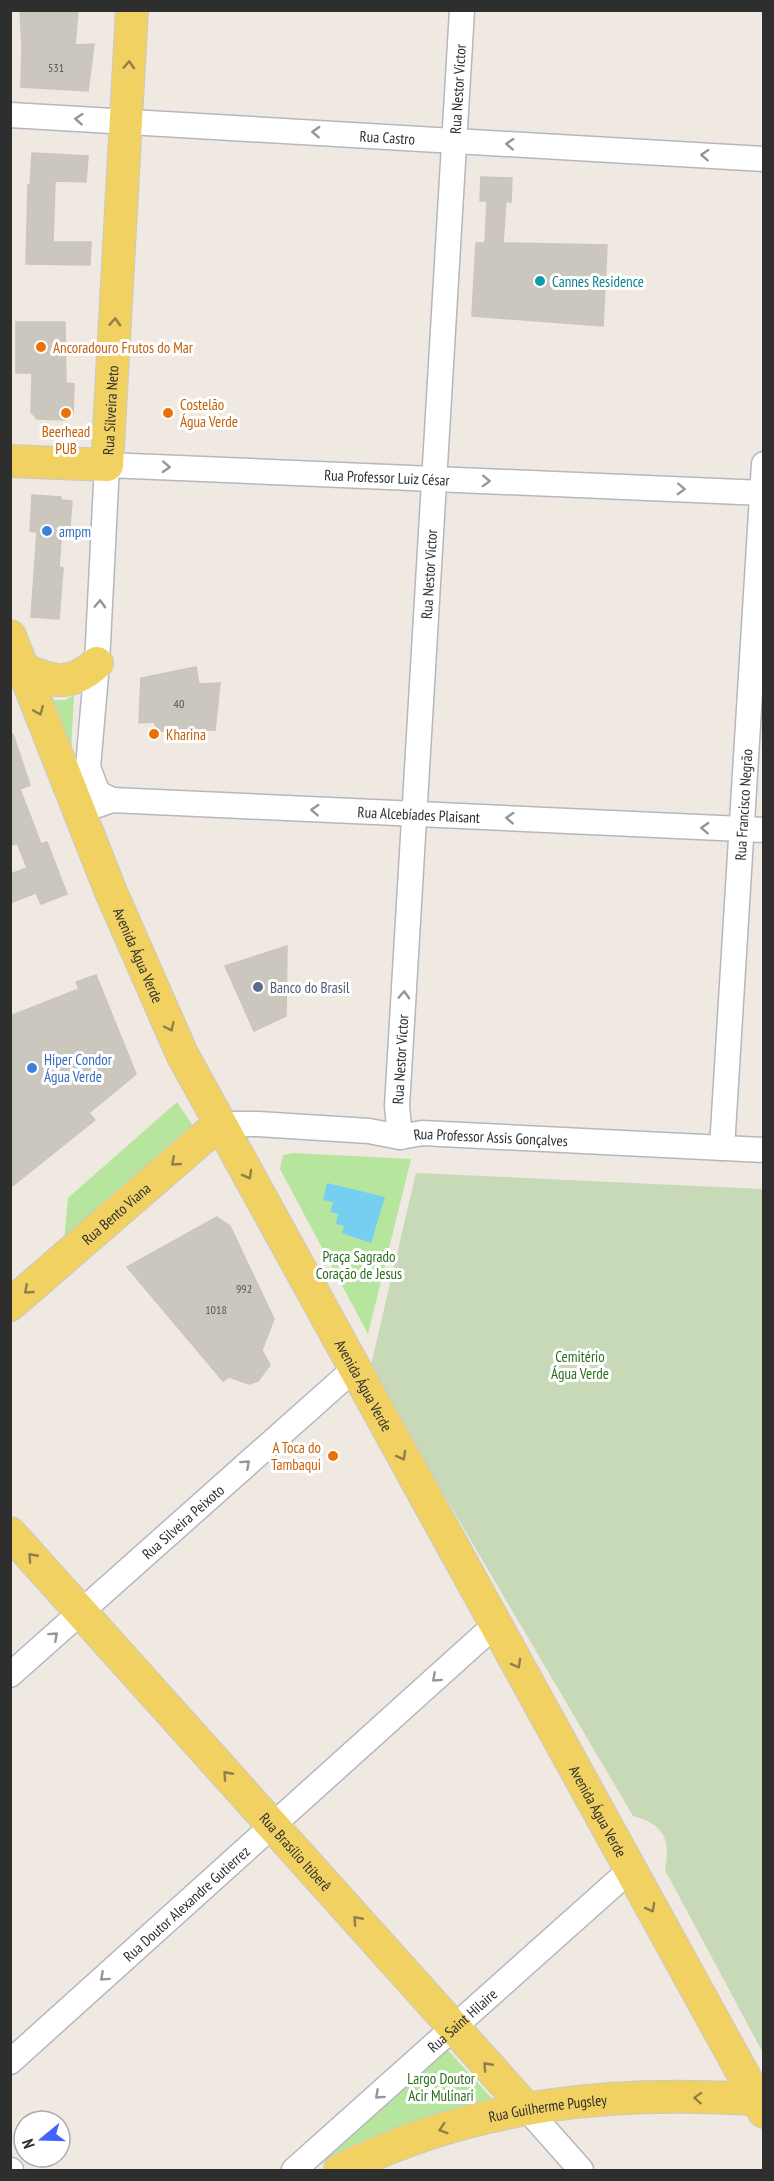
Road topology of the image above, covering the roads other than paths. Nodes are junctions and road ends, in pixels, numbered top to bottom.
1 (132, 10) edge
2 (462, 10) edge
3 (10, 115) edge
4 (126, 121) junction
5 (454, 141) junction
6 (764, 159) edge
7 (10, 460) edge
8 (764, 464) edge
9 (107, 465) junction
10 (434, 479) junction
11 (763, 493) edge
12 (10, 636) edge
13 (97, 663) junction
14 (21, 668) junction
15 (112, 800) junction
16 (414, 814) junction
17 (82, 819) junction
18 (752, 830) edge
19 (219, 1124) junction
20 (400, 1137) junction
21 (722, 1148) junction
22 (764, 1150) edge
23 (10, 1305) edge
24 (354, 1369) junction
25 (10, 1533) edge
26 (81, 1612) junction
27 (495, 1625) junction
28 (10, 1675) edge
29 (272, 1825) junction
30 (630, 1870) junction
31 (454, 2028) junction
32 (10, 2062) edge
33 (762, 2101) edge
34 (527, 2109) junction
35 (294, 2170) edge
36 (340, 2170) edge
37 (581, 2170) edge

4 -> 1 main road, Rua Silveira Neto
2 - 5 street, Rua Nestor Victor
4 -> 3 street, Rua Castro
5 -> 4 street, Rua Castro
9 -> 4 main road, Rua Silveira Neto
6 -> 5 street, Rua Castro
5 - 10 street, Rua Nestor Victor
7 - 9 main road, Rua Professor Luiz César
8 - 11 street, Rua Francisco Negrão
9 -> 10 street, Rua Professor Luiz César
13 -> 9 street, Rua Silveira Neto
10 -> 11 street, Rua Professor Luiz César
10 - 16 street, Rua Nestor Victor
11 - 18 street, Rua Francisco Negrão
12 - 14 main road, Avenida Água Verde
13 - 14 main road
13 - 15 street, Rua Silveira Neto
14 -> 17 main road, Avenida Água Verde
16 -> 15 street, Rua Alcebíades Plaisant
15 - 17 street
18 -> 16 street, Rua Alcebíades Plaisant
20 -> 16 street, Rua Nestor Victor
17 -> 19 main road, Avenida Água Verde
18 - 21 street, Rua Francisco Negrão
19 - 20 street, Rua Professor Assis Gonçalves
19 -> 23 main road, Rua Bento Viana
19 -> 24 main road, Avenida Água Verde
20 - 21 street, Rua Professor Assis Gonçalves
21 - 22 street, Rua Professor Assis Gonçalves
26 -> 24 street, Rua Silveira Peixoto
24 -> 27 main road, Avenida Água Verde
26 -> 25 main road, Rua Brasílio Itiberê
28 -> 26 street, Rua Silveira Peixoto
29 -> 26 main road, Rua Brasílio Itiberê
27 -> 29 street, Rua Doutor Alexandre Gutierrez
27 -> 30 main road, Avenida Água Verde
31 -> 29 main road, Rua Brasílio Itiberê
29 -> 32 street, Rua Doutor Alexandre Gutierrez
30 - 31 street, Rua Saint Hilaire
30 -> 33 main road, Avenida Água Verde
34 -> 31 main road, Rua Brasílio Itiberê
31 -> 35 street, Rua Saint Hilaire
33 -> 34 main road, Rua Guilherme Pugsley
34 -> 36 main road, Rua Guilherme Pugsley
34 - 37 street, Rua Brasílio Itiberê

